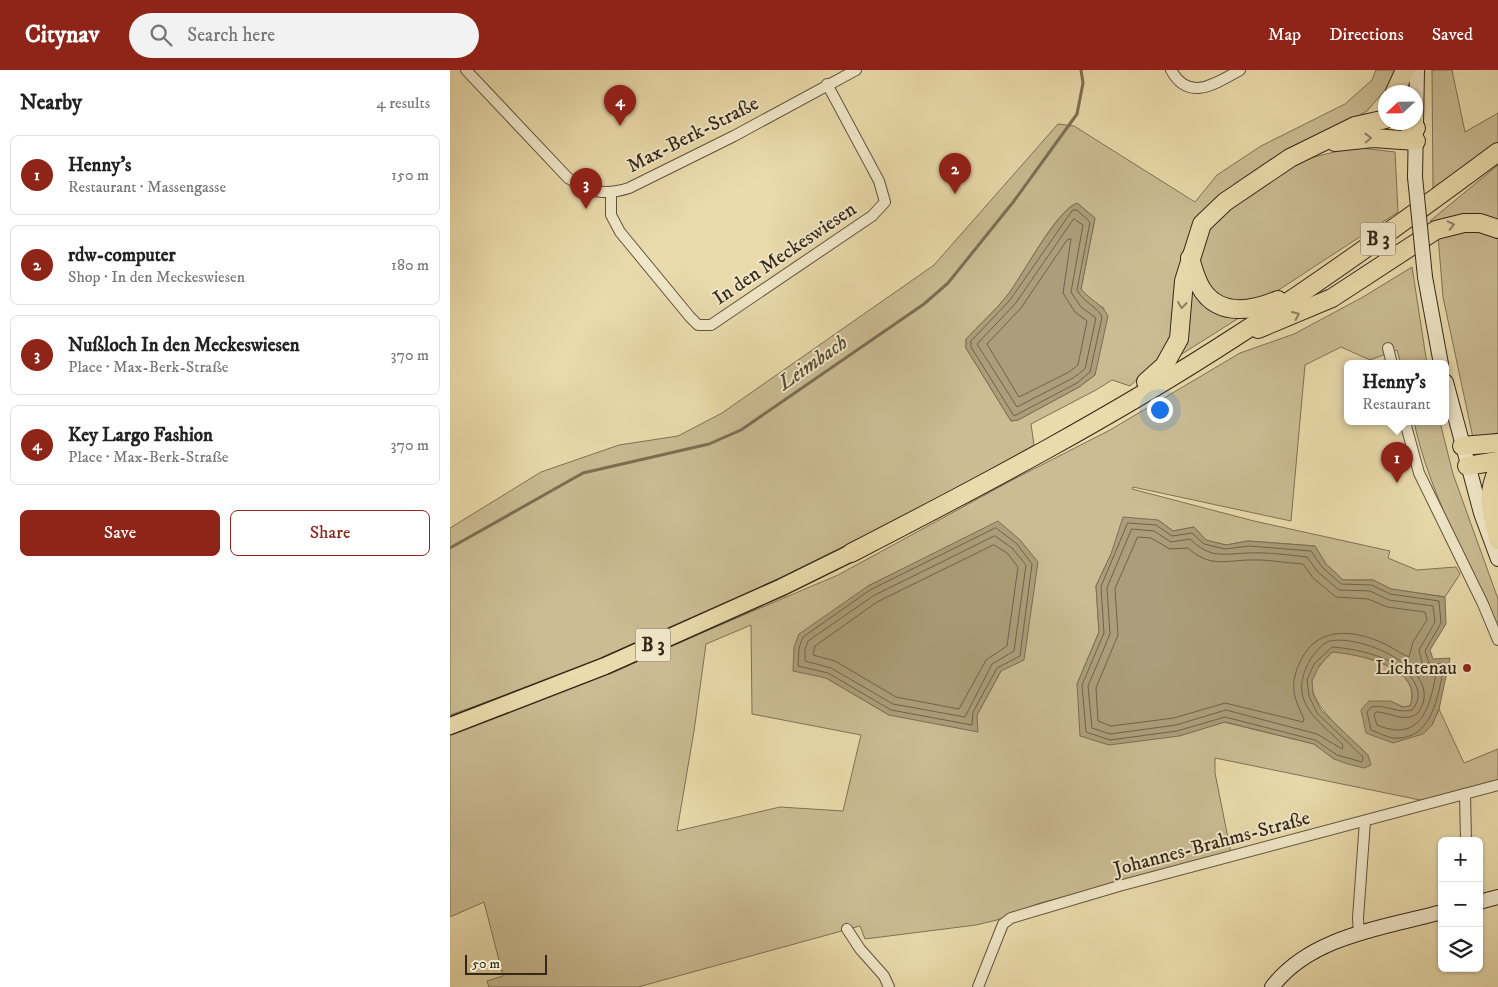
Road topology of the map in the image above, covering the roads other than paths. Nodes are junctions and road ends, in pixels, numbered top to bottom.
1 (466, 70) edge
2 (856, 70) edge
3 (1171, 70) edge
4 (1240, 70) edge
5 (1405, 70) edge
6 (1417, 70) edge
7 (827, 84) junction
8 (1398, 85) edge
9 (1416, 85) edge
10 (1378, 111) edge
11 (1378, 120) edge
12 (1365, 122) junction
13 (1412, 130) edge
14 (1320, 145) junction
15 (1498, 152) edge
16 (611, 194) junction
17 (1498, 229) edge
18 (1190, 258) junction
19 (1313, 285) junction
20 (1234, 338) junction
21 (1388, 348) dead end
22 (1391, 360) edge
23 (1440, 360) edge
24 (1449, 394) edge
25 (1127, 403) junction
26 (1406, 425) edge
27 (1498, 443) edge
28 (1462, 446) junction
29 (1498, 460) edge
30 (1467, 466) junction
31 (1498, 470) edge
32 (1498, 540) edge
33 (851, 553) joint
34 (1498, 559) edge
35 (1498, 640) edge
36 (450, 726) edge
37 (1498, 785) edge
38 (1465, 794) junction
39 (1365, 821) junction
40 (1466, 837) edge
41 (1498, 897) edge
42 (1483, 901) edge
43 (1438, 913) edge
44 (847, 928) dead end
45 (1359, 935) junction
46 (890, 987) edge
47 (978, 987) edge
48 (1272, 987) edge

1 - 16 street, Max-Berk-Straße
2 - 7 street, Max-Berk-Straße
3 - 4 street
5 - 8 highway
6 - 9 main road
7 - 16 street, Max-Berk-Straße
7 - 16 street, In den Meckeswiesen
10 - 12 highway
11 - 12 highway
12 - 14 highway
14 -> 13 highway
13 - 23 main road, bridge
14 - 18 highway
15 - 19 highway, B 3
20 -> 17 highway
18 - 19 highway
18 -> 25 highway
19 - 20 highway, B 3
20 - 25 highway, B 3
21 - 22 street
24 - 28 main road
25 - 33 highway, B 3
26 - 35 street
27 - 28 highway
28 - 30 main road
29 - 30 highway
30 - 34 main road
31 - 32 highway
33 - 36 main road, B 3
37 - 38 street, Johannes-Brahms-Straße
38 - 39 street, Johannes-Brahms-Straße
38 - 40 street
39 - 45 street
39 - 47 street, Johannes-Brahms-Straße
41 - 42 main road
43 - 45 main road
44 - 46 street
45 - 48 main road

